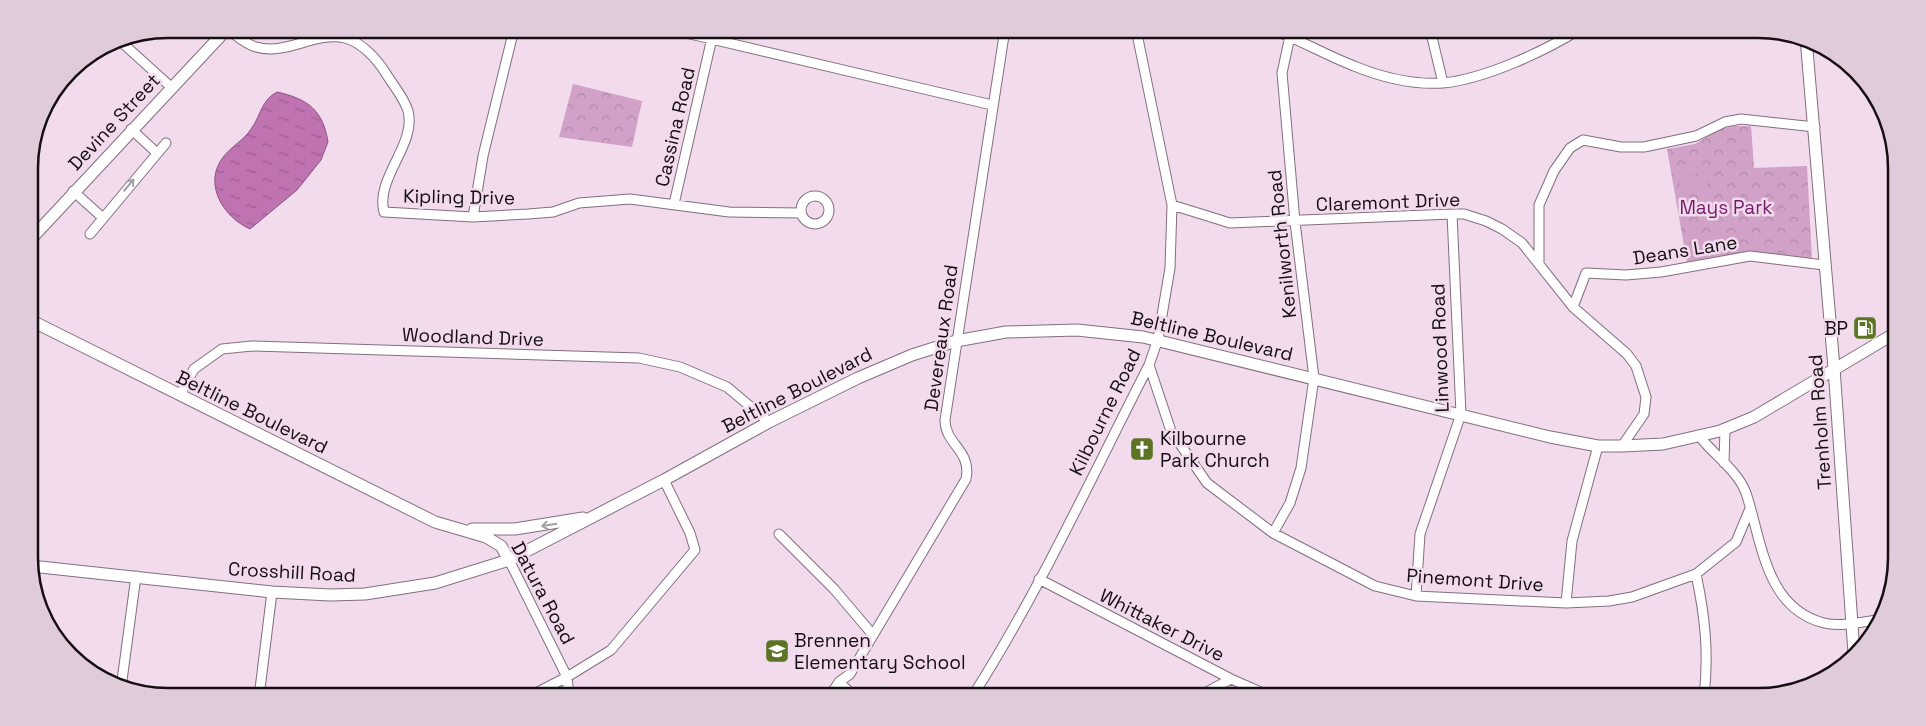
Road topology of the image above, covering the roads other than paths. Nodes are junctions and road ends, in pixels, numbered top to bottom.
1 (1004, 37) edge
2 (1138, 37) edge
3 (1290, 37) edge
4 (1293, 37) edge
5 (1432, 37) edge
6 (1565, 37) edge
7 (218, 38) edge
8 (240, 38) edge
9 (320, 38) edge
10 (342, 38) edge
11 (512, 38) edge
12 (712, 38) edge
13 (731, 38) edge
14 (124, 45) edge
15 (1807, 47) edge
16 (1443, 83) junction
17 (171, 87) junction
18 (992, 105) junction
19 (1815, 127) junction
20 (131, 129) junction
21 (166, 143) dead end
22 (157, 153) junction
23 (73, 191) junction
24 (674, 204) junction
25 (1172, 205) junction
26 (801, 213) dead end
27 (1452, 214) junction
28 (102, 217) junction
29 (473, 217) junction
30 (1295, 222) junction
31 (38, 231) edge
32 (90, 234) dead end
33 (1539, 263) junction
34 (1824, 266) junction
35 (1573, 307) junction
36 (38, 324) edge
37 (1888, 337) edge
38 (1158, 340) junction
39 (956, 342) junction
40 (1149, 365) junction
41 (1834, 368) junction
42 (1314, 378) junction
43 (180, 395) junction
44 (1461, 414) junction
45 (769, 422) junction
46 (1726, 429) junction
47 (1700, 436) junction
48 (1598, 446) junction
49 (1622, 446) junction
50 (1724, 463) junction
51 (664, 480) junction
52 (1749, 511) junction
53 (597, 515) junction
54 (460, 529) junction
55 (1273, 533) junction
56 (779, 534) dead end
57 (509, 560) junction
58 (38, 567) edge
59 (1696, 574) junction
60 (136, 576) junction
61 (1039, 579) junction
62 (272, 592) junction
63 (1416, 596) junction
64 (1566, 603) junction
65 (1872, 621) edge
66 (1852, 623) junction
67 (873, 635) junction
68 (1854, 646) edge
69 (568, 677) junction
70 (1231, 679) junction
71 (122, 680) edge
72 (839, 682) junction
73 (260, 688) edge
74 (546, 688) edge
75 (569, 688) edge
76 (835, 688) edge
77 (845, 688) edge
78 (978, 688) edge
79 (1214, 688) edge
80 (1252, 688) edge
81 (1705, 688) edge

1 - 18 street, Devereaux Road
2 - 25 street, Kilbourne Road
3 - 30 street, Kenilworth Road
4 - 16 street
5 - 16 street
6 - 16 street
7 - 17 main road, Devine Street
8 - 9 street, Kipling Drive
10 - 29 street, Kipling Drive
11 - 29 street
12 - 24 street, Cassina Road
13 - 18 street
14 - 17 street
15 - 19 main road, Trenholm Road
17 - 20 main road, Devine Street
18 - 39 street, Devereaux Road
19 - 33 street
19 - 34 main road, Trenholm Road
20 - 22 street
20 - 23 main road, Devine Street
21 - 22 street
28 -> 22 street
23 - 28 street
23 - 31 main road, Devine Street
24 - 26 street, Kipling Drive
24 - 29 street, Kipling Drive
25 - 30 street, Claremont Drive
25 - 38 street, Kilbourne Road
27 - 30 street, Claremont Drive
27 - 33 street, Claremont Drive
27 - 44 street, Linwood Road
28 - 32 street
30 - 42 street, Kenilworth Road
33 - 35 street, Claremont Drive
34 - 35 street, Deans Lane
34 - 41 main road, Trenholm Road
35 - 49 street, Claremont Drive
36 - 43 main road, Beltline Boulevard
37 - 41 main road, Beltline Boulevard
38 - 39 main road, Beltline Boulevard
38 - 40 street, Kilbourne Road
38 - 42 main road, Beltline Boulevard
39 - 45 main road, Beltline Boulevard
39 - 67 street, Devereaux Road
40 - 55 street, Pinemont Drive
40 - 61 street, Kilbourne Road
41 - 46 main road, Beltline Boulevard
41 - 66 main road, Trenholm Road
42 - 44 main road, Beltline Boulevard
42 - 55 street, Kenilworth Road
43 - 45 street, Woodland Drive
43 - 54 main road, Beltline Boulevard
44 - 48 main road, Beltline Boulevard
44 - 63 street, Linwood Road
45 - 51 main road, Beltline Boulevard
46 - 47 main road, Beltline Boulevard
46 - 50 street
47 - 49 main road, Beltline Boulevard
47 - 50 street
48 - 49 main road, Beltline Boulevard
48 - 64 street
50 - 52 street
51 - 53 main road, Beltline Boulevard
51 - 69 street
52 - 59 street, Pinemont Drive
52 - 66 street
53 -> 54 main road
53 - 57 main road, Crosshill Road
54 - 57 main road, Datura Road
55 - 63 street, Pinemont Drive
56 - 67 street
57 - 62 main road, Crosshill Road
57 - 69 street, Datura Road
58 - 60 main road, Crosshill Road
59 - 64 street, Pinemont Drive
59 - 81 street
60 - 62 main road, Crosshill Road
60 - 71 street
61 - 70 street, Whittaker Drive
61 - 78 street, Kilbourne Road
62 - 73 street
63 - 64 street, Pinemont Drive
65 - 66 street
66 - 68 main road, Trenholm Road
67 - 72 street, Devereaux Road
69 - 74 street
69 - 75 street, Datura Road
70 - 79 street
70 - 80 street, Whittaker Drive
72 - 76 street, Devereaux Road
72 - 77 street

